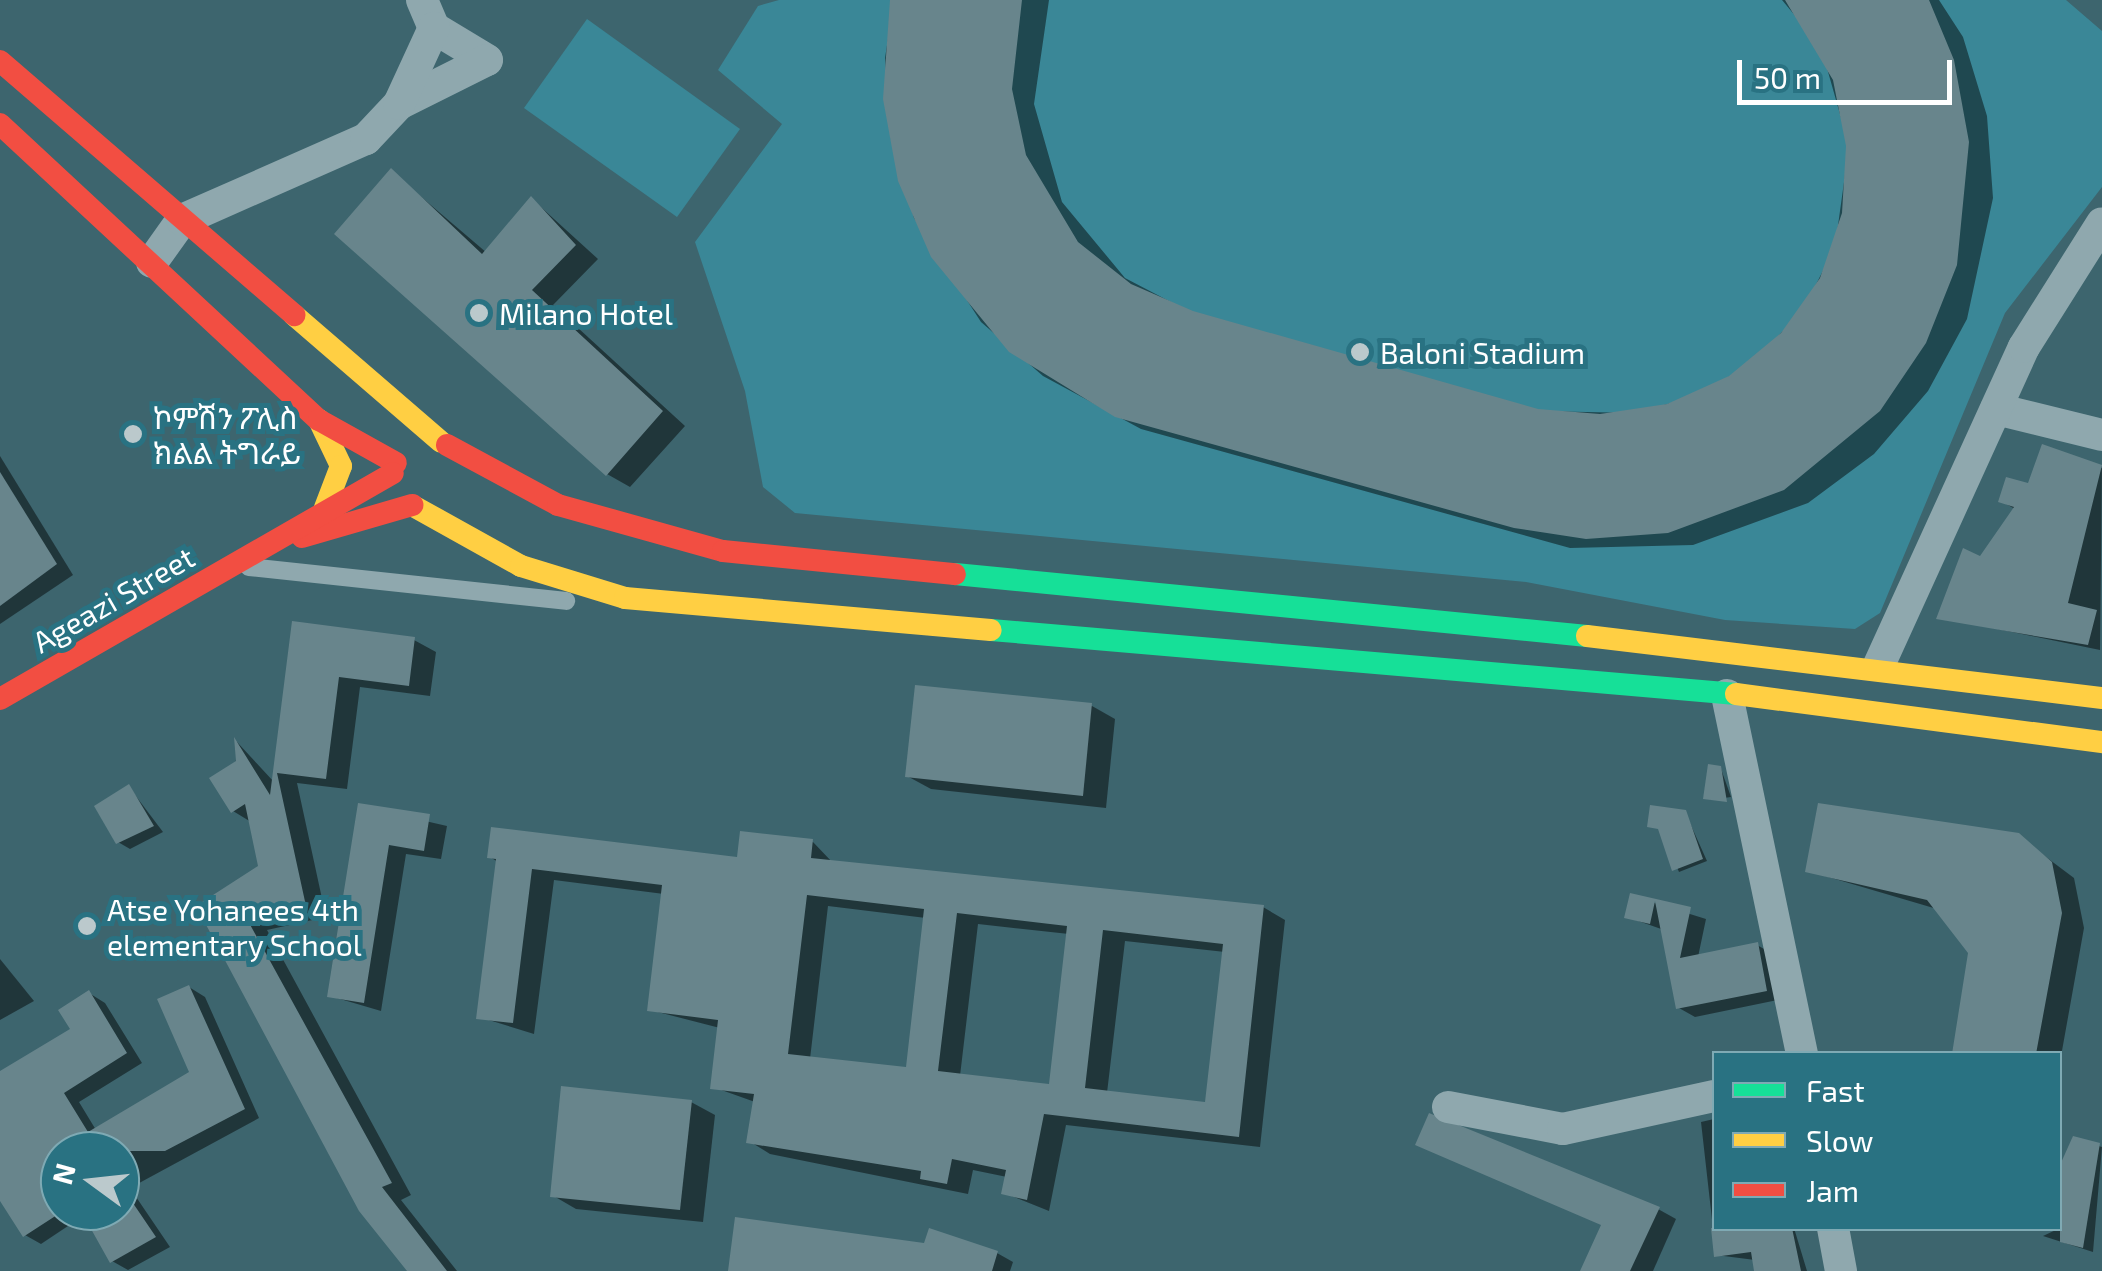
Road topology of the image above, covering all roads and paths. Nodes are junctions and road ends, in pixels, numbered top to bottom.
1 (428, 14) edge
2 (0, 61) edge
3 (399, 104) junction
4 (0, 124) edge
5 (182, 220) junction
6 (2102, 223) edge
7 (152, 262) junction
8 (1996, 408) junction
9 (319, 420) junction
10 (2102, 435) edge
11 (444, 444) junction
12 (394, 468) junction
13 (413, 506) junction
14 (325, 508) junction
15 (256, 552) junction
16 (234, 565) junction
17 (626, 598) junction
18 (1878, 665) junction
19 (1727, 696) junction
20 (2102, 698) edge
21 (0, 699) edge
22 (2102, 742) edge
23 (1801, 1051) edge
24 (1712, 1096) edge
25 (1448, 1106) dead end
26 (1834, 1231) edge
27 (1841, 1271) edge

1 - 3 street
1 - 3 street
2 - 5 main road
3 - 5 street
4 - 7 main road
5 - 7 street
5 - 11 main road
6 - 8 street
7 - 9 main road
8 - 10 street
8 - 18 street
9 - 12 main road
9 - 14 main road
11 - 12 main road
11 - 13 main road
11 - 18 main road
12 - 13 main road
12 - 14 main road
13 - 15 main road
13 - 17 main road
14 - 15 main road
15 - 16 main road, Ageazi Street
16 - 17 lane
16 - 21 main road, Ageazi Street
17 - 19 main road
18 - 20 main road
19 - 22 main road
19 - 23 street
24 - 25 street
26 - 27 street

